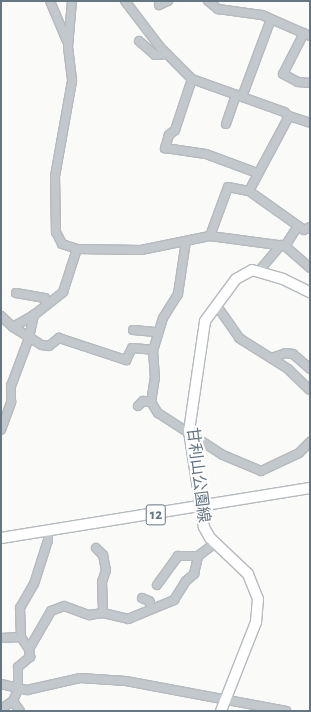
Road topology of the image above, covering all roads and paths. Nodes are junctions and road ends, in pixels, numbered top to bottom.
1 (50, 1) edge
2 (72, 1) edge
3 (125, 1) edge
4 (168, 1) edge
5 (208, 1) edge
6 (159, 5) dead end
7 (271, 19) junction
8 (307, 34) edge
9 (139, 41) dead end
10 (68, 43) junction
11 (167, 54) junction
12 (192, 79) junction
13 (310, 84) edge
14 (239, 96) junction
15 (289, 116) junction
16 (309, 121) edge
17 (226, 124) dead end
18 (257, 173) junction
19 (249, 191) junction
20 (298, 226) junction
21 (310, 227) edge
22 (210, 236) junction
23 (186, 241) junction
24 (283, 245) junction
25 (76, 249) junction
26 (310, 268) edge
27 (259, 271) junction
28 (310, 292) edge
29 (16, 293) dead end
30 (46, 304) junction
31 (217, 306) junction
32 (34, 315) junction
33 (1, 316) edge
34 (14, 326) junction
35 (133, 330) dead end
36 (158, 332) junction
37 (29, 338) junction
38 (153, 350) junction
39 (271, 358) junction
40 (310, 369) edge
41 (310, 390) edge
42 (151, 402) junction
43 (138, 406) dead end
44 (1, 430) edge
45 (189, 431) junction
46 (310, 442) edge
47 (310, 488) edge
48 (202, 507) junction
49 (48, 532) junction
50 (1, 538) edge
51 (215, 543) junction
52 (96, 548) dead end
53 (198, 556) junction
54 (157, 585) dead end
55 (142, 598) dead end
56 (152, 608) junction
57 (103, 613) junction
58 (21, 637) junction
59 (1, 638) edge
60 (29, 649) junction
61 (1, 684) edge
62 (18, 689) junction
63 (227, 698) junction
64 (13, 701) junction
65 (1, 709) edge
66 (266, 709) edge
67 (20, 711) edge
68 (220, 711) edge
69 (286, 711) edge

1 - 10 street
2 - 10 street
3 - 11 street
4 - 6 street
5 - 7 street
7 - 8 street
7 - 14 street
8 - 13 street
9 - 11 street
10 - 25 street
11 - 12 street
12 - 14 street
12 - 18 street
14 - 15 street
14 - 17 street
15 - 16 street
15 - 18 street
18 - 19 street
19 - 20 street
19 - 22 street
20 - 21 street
20 - 24 street
22 - 23 street
22 - 24 street
23 - 25 street
23 - 36 street
24 - 26 street
24 - 27 street
25 - 30 street
27 - 28 main road
27 - 31 main road, 甘利山公園線
29 - 30 street
30 - 32 street
31 - 39 street
31 - 45 main road, 甘利山公園線
32 - 34 street
32 - 37 street
33 - 34 street
34 - 37 street
35 - 36 street
36 - 38 street
37 - 38 street
37 - 44 street
38 - 42 street
39 - 40 street
39 - 41 street
42 - 43 street
42 - 45 street
45 - 46 street
45 - 48 main road, 甘利山公園線
47 - 48 main road, 12
48 - 49 main road, 12
48 - 51 main road, 甘利山公園線
49 - 50 main road, 12
49 - 58 street
51 - 53 street
51 - 63 main road, 甘利山公園線
52 - 57 street
53 - 54 street
53 - 56 street
55 - 56 street
56 - 57 street
57 - 60 street
58 - 59 street
58 - 60 street
60 - 62 street
61 - 62 street
62 - 63 street
62 - 64 street
63 - 66 street
63 - 68 main road, 甘利山公園線
64 - 65 street
64 - 67 street
66 - 69 street

